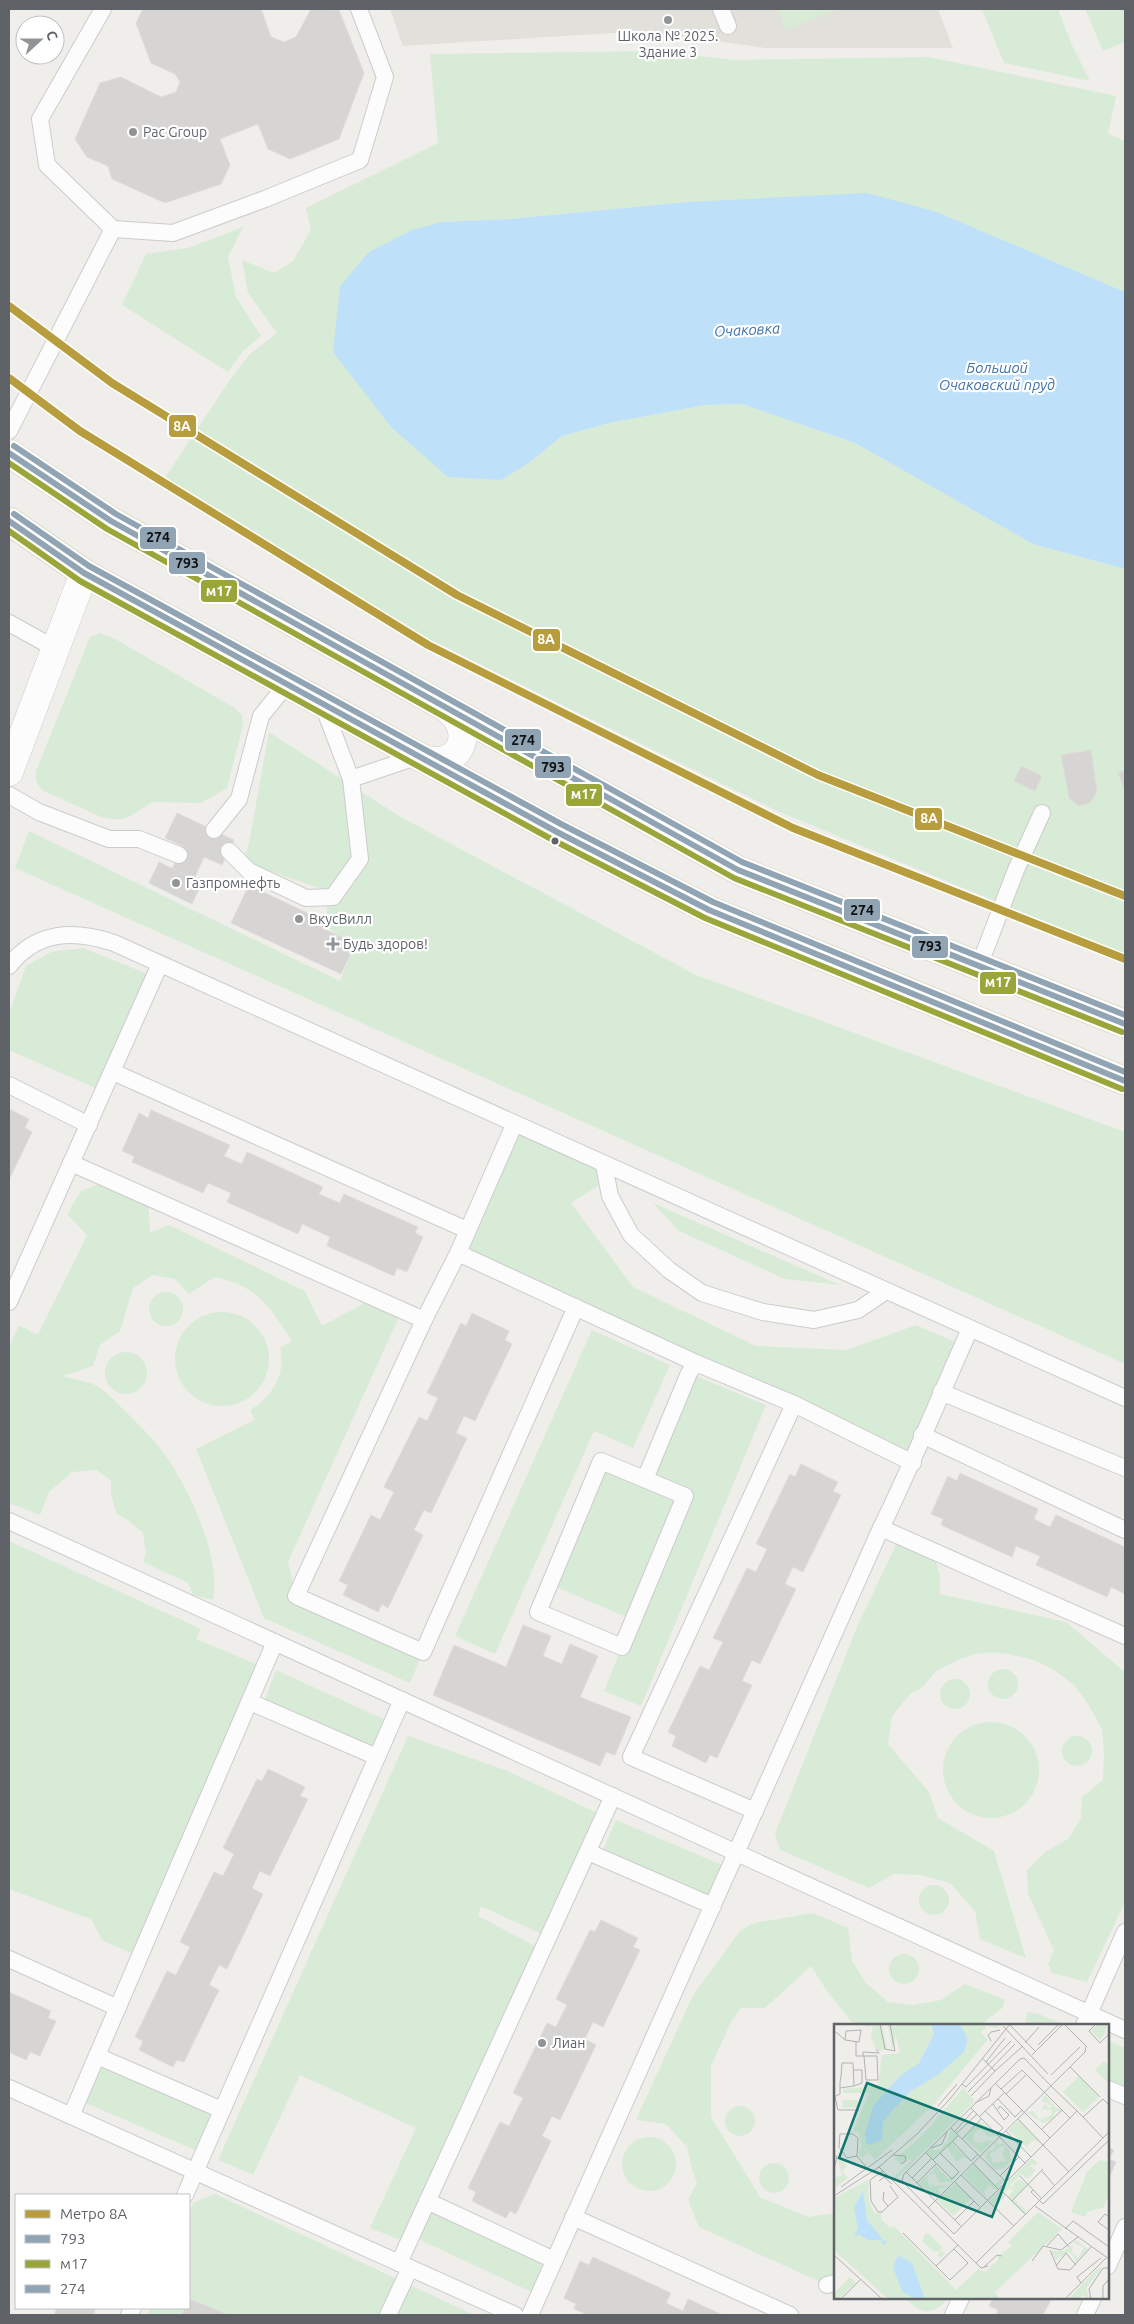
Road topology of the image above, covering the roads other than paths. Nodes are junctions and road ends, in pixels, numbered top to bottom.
1 (103, 9) edge
2 (359, 9) edge
3 (721, 9) edge
4 (728, 26) dead end
5 (113, 229) junction
6 (9, 431) edge
7 (9, 453) edge
8 (9, 520) edge
9 (84, 573) junction
10 (9, 623) edge
11 (56, 649) junction
12 (288, 684) junction
13 (322, 703) junction
14 (449, 710) junction
15 (421, 758) junction
16 (9, 772) edge
17 (351, 779) junction
18 (9, 795) edge
19 (1042, 813) dead end
20 (214, 830) dead end
21 (230, 851) dead end
22 (179, 855) dead end
23 (160, 964) junction
24 (9, 966) edge
25 (979, 966) junction
26 (1125, 1024) edge
27 (113, 1072) junction
28 (1125, 1082) edge
29 (9, 1085) edge
30 (88, 1125) junction
31 (514, 1125) junction
32 (71, 1163) junction
33 (604, 1165) junction
34 (467, 1230) junction
35 (458, 1253) junction
36 (886, 1291) junction
37 (9, 1302) edge
38 (576, 1307) junction
39 (424, 1320) junction
40 (970, 1329) junction
41 (696, 1363) junction
42 (941, 1392) junction
43 (1125, 1398) edge
44 (794, 1404) junction
45 (922, 1435) junction
46 (912, 1463) junction
47 (1125, 1468) edge
48 (645, 1479) junction
49 (9, 1521) edge
50 (881, 1528) junction
51 (1125, 1530) edge
52 (1125, 1636) edge
53 (276, 1642) junction
54 (402, 1700) junction
55 (250, 1702) junction
56 (377, 1757) junction
57 (613, 1796) junction
58 (755, 1811) junction
59 (588, 1852) junction
60 (737, 1852) junction
61 (713, 1906) junction
62 (1125, 1932) edge
63 (9, 1960) edge
64 (1118, 1969) edge
65 (118, 2008) junction
66 (1087, 2019) edge
67 (1104, 2024) edge
68 (1109, 2025) edge
69 (1125, 2030) edge
70 (97, 2056) junction
71 (9, 2088) edge
72 (1109, 2089) edge
73 (1125, 2096) edge
74 (222, 2110) junction
75 (71, 2116) junction
76 (196, 2172) junction
77 (185, 2194) edge
78 (427, 2202) junction
79 (573, 2217) junction
80 (1125, 2227) edge
81 (554, 2260) junction
82 (1109, 2264) edge
83 (404, 2266) junction
84 (961, 2299) edge
85 (1093, 2299) edge
86 (388, 2315) edge
87 (515, 2315) edge
88 (530, 2315) edge
89 (790, 2315) edge
90 (953, 2315) edge
91 (1085, 2315) edge

1 - 5 lane
2 - 5 lane
3 - 4 lane
5 - 6 lane
7 - 14 main road
8 - 9 main road
9 - 11 street
9 - 12 main road
10 - 11 lane
11 - 16 street
12 - 13 main road
12 - 20 lane
13 - 15 main road
13 - 17 lane
14 - 15 street
14 - 25 main road
15 - 17 lane
15 - 28 main road
17 - 21 lane
18 - 22 lane
19 - 25 lane
23 - 24 lane
23 - 27 lane
23 - 31 lane
25 - 26 main road
27 - 30 lane
27 - 34 lane
29 - 30 lane
30 - 32 lane
31 - 33 lane
31 - 34 lane
32 - 37 lane
32 - 39 lane
33 - 36 lane
33 - 36 lane
34 - 35 lane
35 - 38 lane
35 - 39 lane
36 - 40 lane
38 - 39 lane
38 - 41 lane
40 - 42 lane
40 - 43 lane
41 - 44 lane
41 - 48 lane
42 - 45 lane
42 - 47 lane
44 - 46 lane
44 - 58 lane
45 - 46 lane
45 - 51 lane
46 - 50 lane
48 - 48 lane
49 - 53 lane
50 - 52 lane
50 - 58 lane
53 - 54 lane
53 - 55 lane
54 - 56 lane
54 - 57 lane
55 - 56 lane
55 - 65 lane
56 - 74 lane
57 - 59 lane
57 - 60 lane
58 - 60 lane
59 - 61 lane
59 - 78 lane
60 - 61 lane
60 - 66 lane
61 - 79 lane
62 - 64 lane
63 - 65 lane
64 - 66 lane
65 - 70 lane
66 - 67 lane
68 - 69 lane
70 - 74 lane
70 - 75 lane
71 - 75 lane
72 - 73 lane
74 - 76 lane
75 - 76 lane
76 - 77 lane
76 - 83 lane
78 - 81 lane
78 - 83 lane
79 - 81 lane
79 - 89 lane
80 - 82 lane
81 - 88 lane
83 - 86 lane
83 - 87 lane
84 - 90 lane
85 - 91 lane

